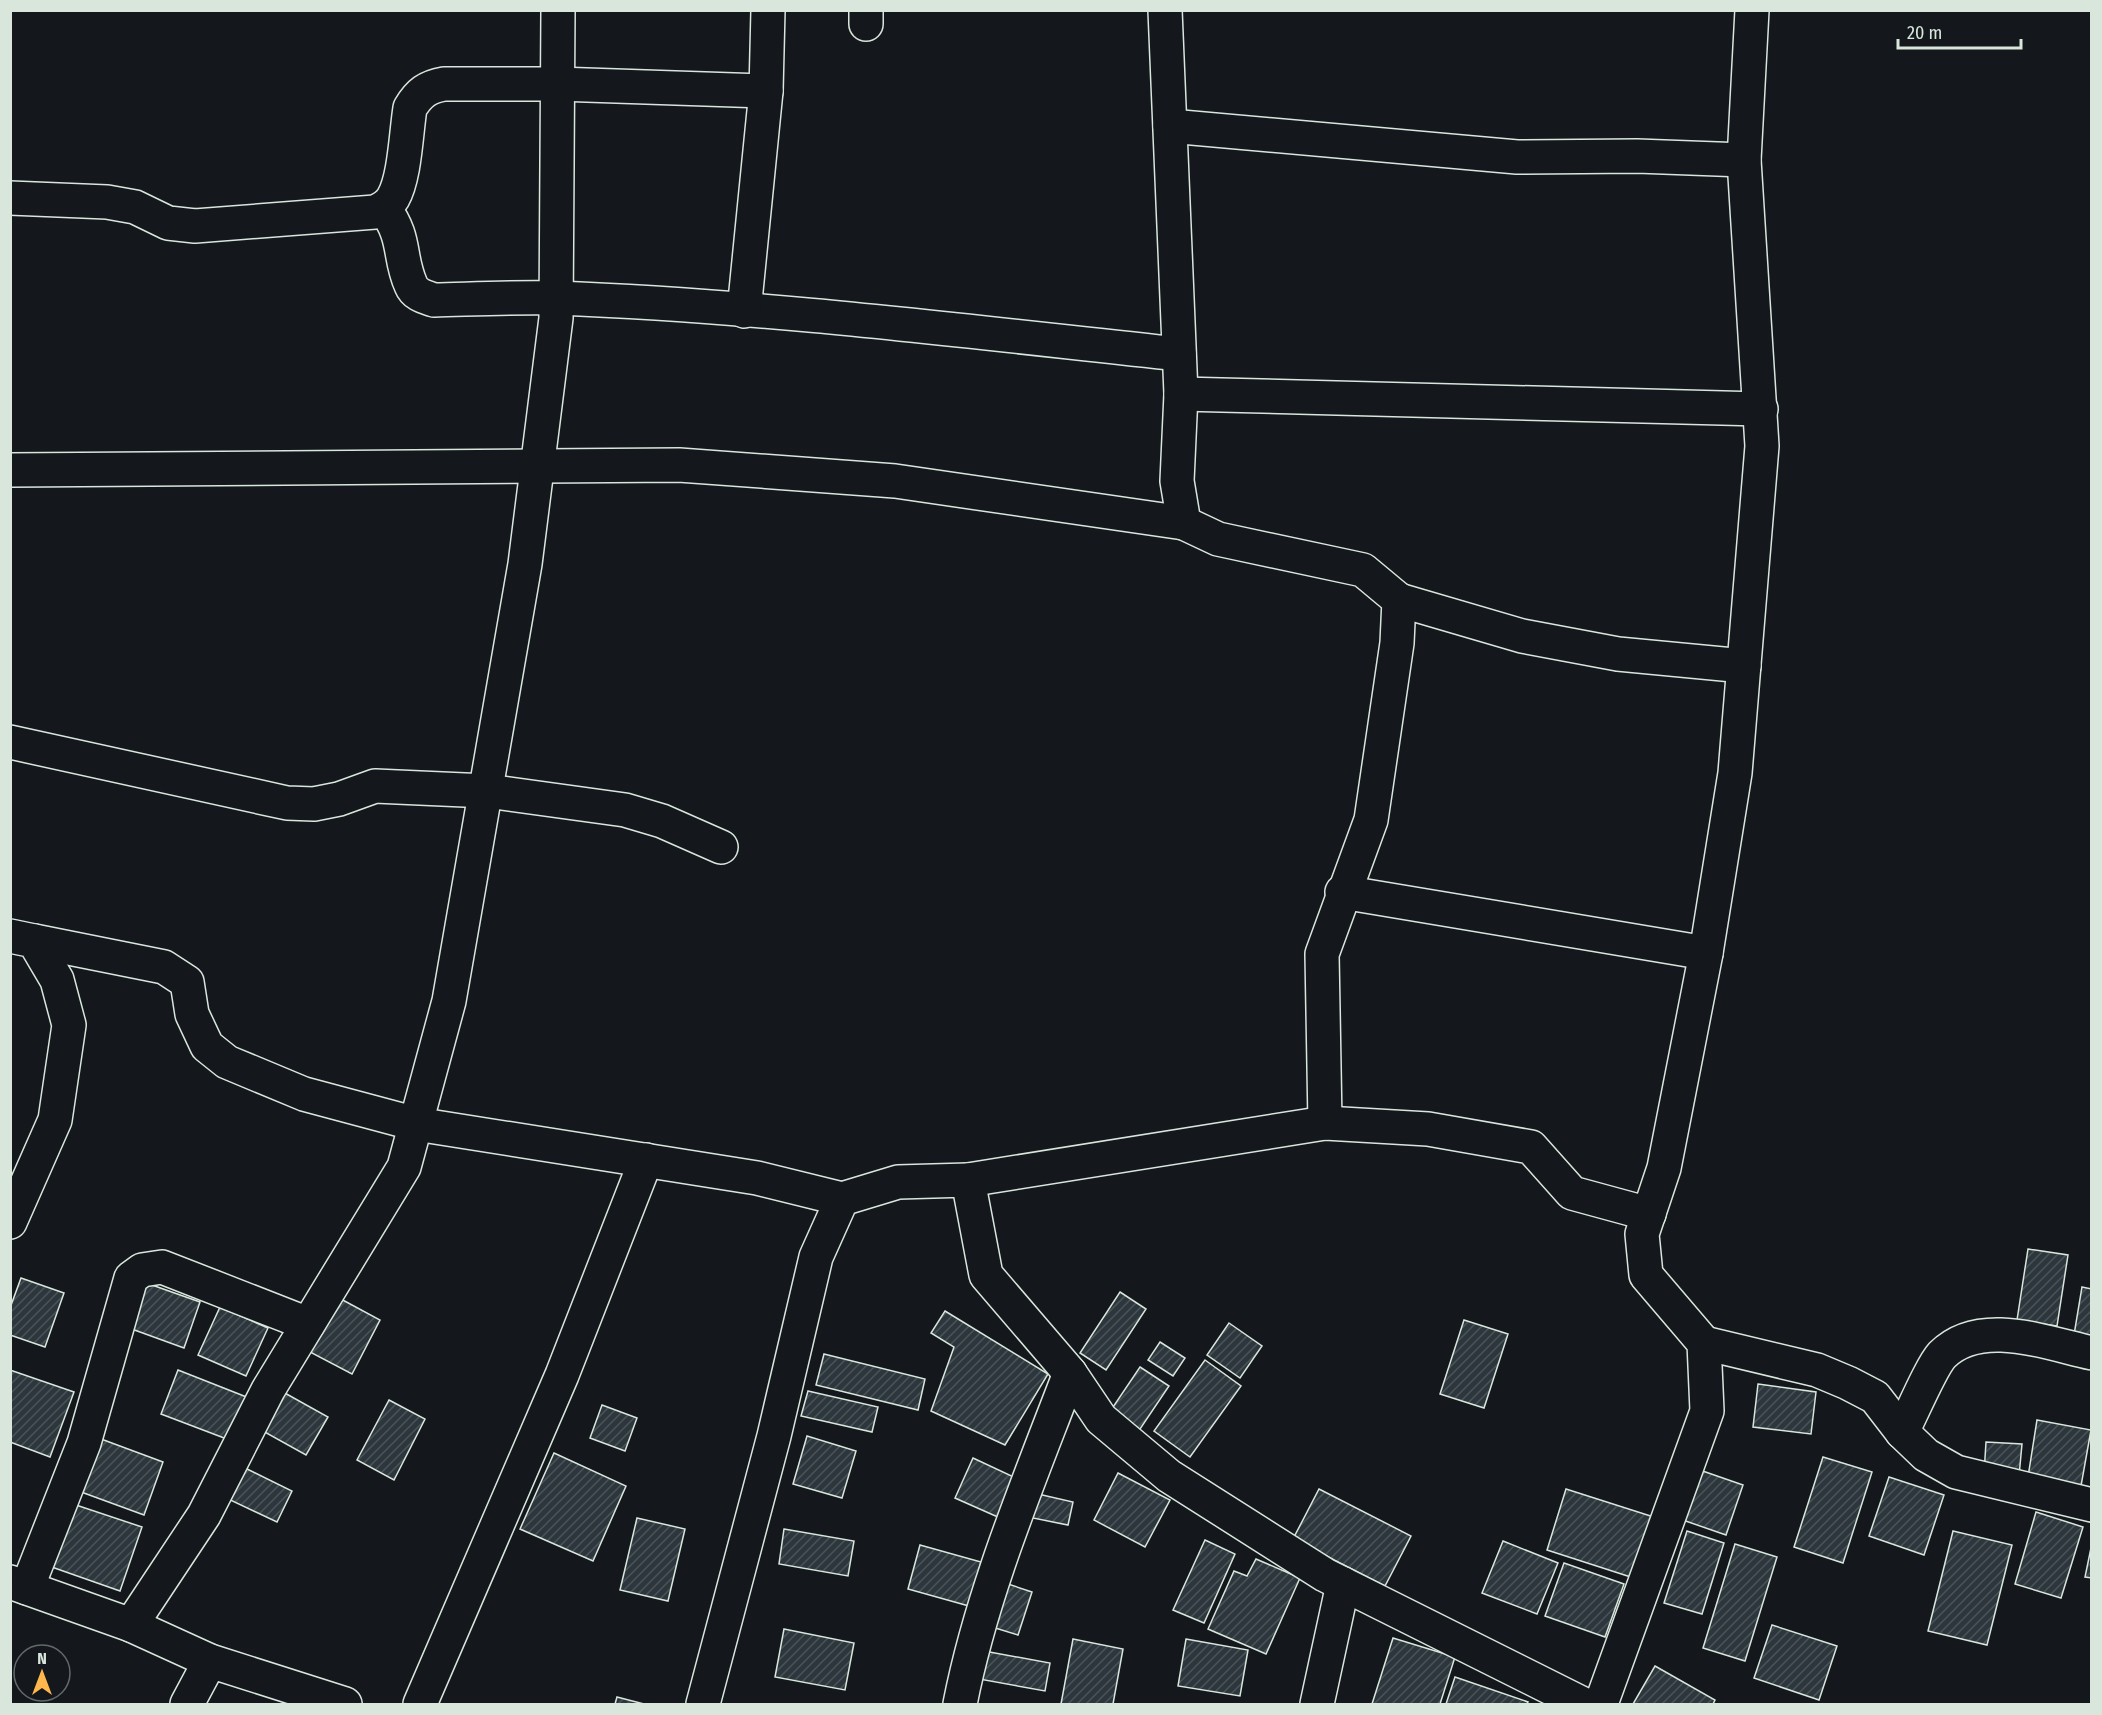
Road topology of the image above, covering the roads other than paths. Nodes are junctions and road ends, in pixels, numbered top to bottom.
1 (558, 10) edge
2 (768, 10) edge
3 (1165, 10) edge
4 (1752, 10) edge
5 (557, 84) junction
6 (766, 91) junction
7 (1170, 126) junction
8 (1744, 160) junction
9 (10, 198) edge
10 (384, 208) junction
11 (556, 298) junction
12 (744, 311) junction
13 (1179, 354) junction
14 (1181, 394) junction
15 (1761, 409) junction
16 (537, 466) junction
17 (10, 470) edge
18 (1184, 523) junction
19 (1399, 600) junction
20 (1744, 666) junction
21 (10, 742) edge
22 (487, 791) junction
23 (721, 847) dead end
24 (1342, 892) junction
25 (22, 938) edge
26 (1706, 953) junction
27 (1325, 1123) junction
28 (416, 1124) junction
29 (646, 1160) junction
30 (968, 1180) junction
31 (842, 1199) junction
32 (1649, 1214) junction
33 (10, 1222) edge
34 (308, 1324) junction
35 (1704, 1343) junction
36 (2091, 1353) edge
37 (1070, 1373) junction
38 (1902, 1432) junction
39 (2091, 1506) edge
40 (1343, 1584) junction
41 (19, 1585) edge
42 (131, 1625) junction
43 (210, 1661) junction
44 (187, 1704) edge
45 (345, 1704) edge
46 (420, 1704) edge
47 (703, 1704) edge
48 (960, 1704) edge
49 (1317, 1704) edge
50 (1583, 1704) edge
51 (1601, 1704) edge

1 - 5 street
2 - 6 street
3 - 7 street
4 - 8 street
5 - 6 street
5 - 10 street
5 - 11 street
6 - 12 street
7 - 8 street
7 - 13 street
8 - 15 street
9 - 10 street
10 - 11 street
11 - 12 street
11 - 16 street
12 - 13 street
13 - 14 street
14 - 15 street
14 - 18 street
15 - 20 street
16 - 17 street
16 - 18 street
16 - 22 street
18 - 19 street
19 - 20 street
19 - 24 street
20 - 26 street
21 - 22 street
22 - 23 street
22 - 28 street
24 - 26 street
24 - 27 street
25 - 28 street
25 - 33 street
26 - 32 street
27 - 30 street
27 - 32 street
28 - 29 street
28 - 34 street
29 - 31 street
29 - 46 street
30 - 31 street
30 - 37 street
31 - 47 street
32 - 35 street
34 - 41 street
34 - 42 street
35 - 38 street
35 - 51 street
36 - 38 street
37 - 40 street
37 - 48 street
38 - 39 street
40 - 49 street
40 - 50 street
41 - 42 street
42 - 43 street
43 - 44 street
43 - 45 street

